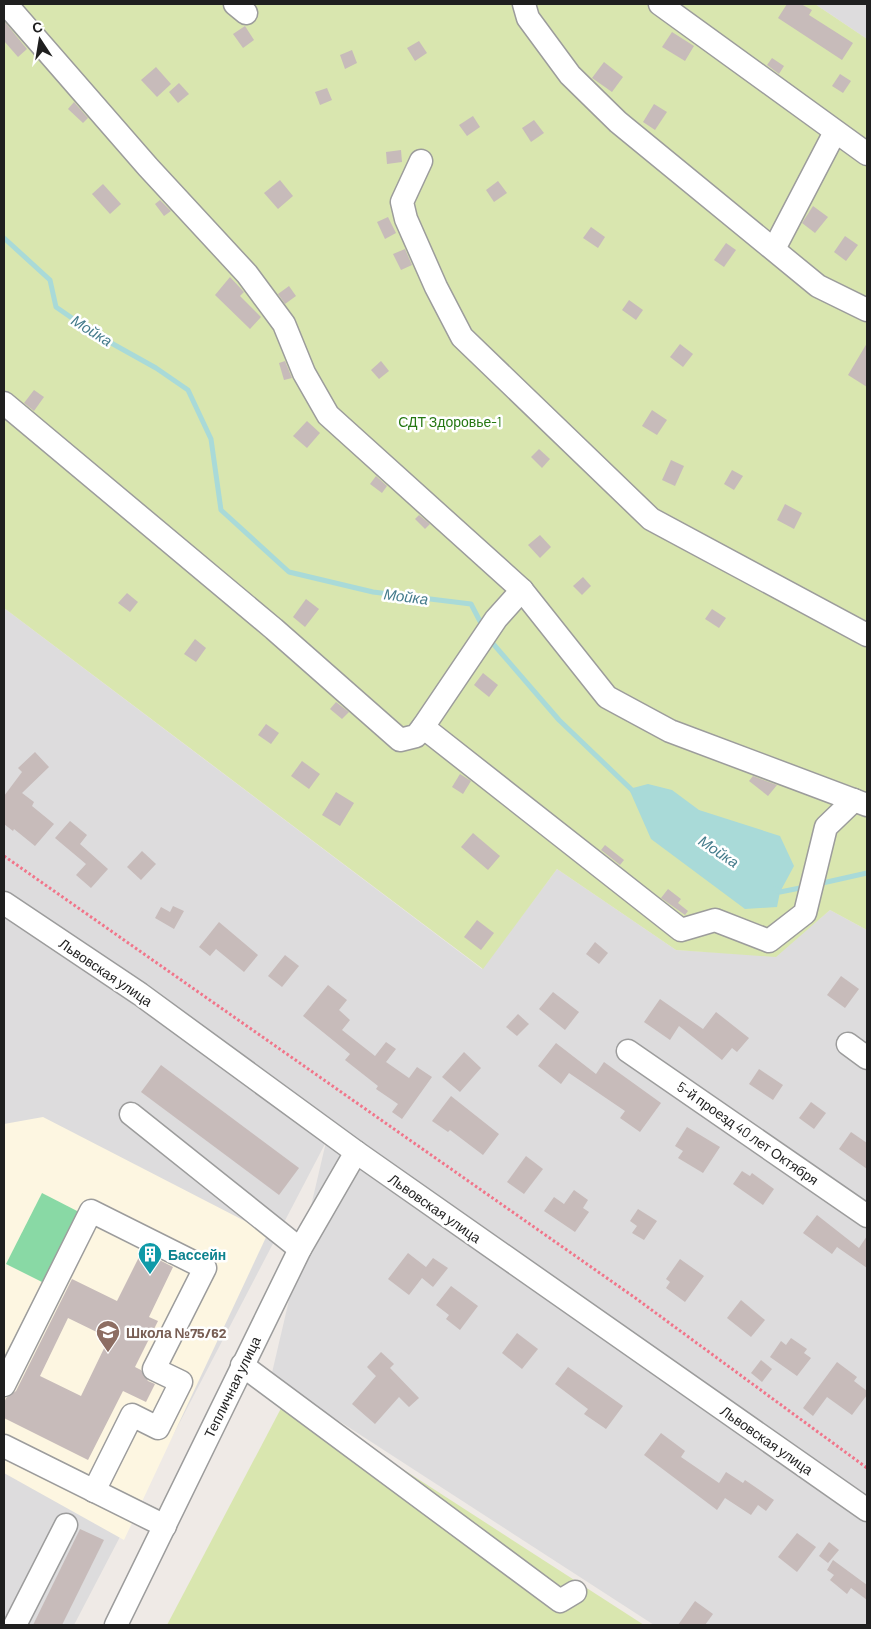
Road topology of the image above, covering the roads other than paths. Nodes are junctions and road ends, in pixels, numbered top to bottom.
1 (6, 4) edge
2 (524, 4) edge
3 (660, 4) edge
4 (835, 132) junction
5 (867, 154) edge
6 (421, 161) dead end
7 (774, 249) junction
8 (867, 310) edge
9 (4, 403) edge
10 (522, 590) junction
11 (867, 635) edge
12 (423, 727) junction
13 (860, 802) edge
14 (4, 903) edge
15 (848, 1044) dead end
16 (628, 1051) dead end
17 (867, 1058) edge
18 (131, 1114) dead end
19 (356, 1152) junction
20 (867, 1216) edge
21 (300, 1249) junction
22 (242, 1366) junction
23 (4, 1385) edge
24 (4, 1446) edge
25 (94, 1491) junction
26 (867, 1510) edge
27 (66, 1525) dead end
28 (164, 1526) junction
29 (575, 1592) dead end
30 (15, 1625) edge
31 (116, 1625) edge

1 - 10 street
2 - 7 street
3 - 4 street
4 - 5 street
4 - 7 street
6 - 11 street
7 - 8 street
9 - 12 street
10 - 12 street
10 - 13 street
12 - 13 street
14 - 19 street, Львовская улица
15 - 17 street
16 - 20 street, 5-й проезд 40 лет Октября
18 - 21 street
19 - 21 street, Тепличная улица
19 - 26 street, Львовская улица
21 - 22 street, Тепличная улица
22 - 28 street, Тепличная улица
22 - 29 street
23 - 25 street
24 - 25 street
25 - 28 street
27 - 30 street
28 - 31 street, Тепличная улица

